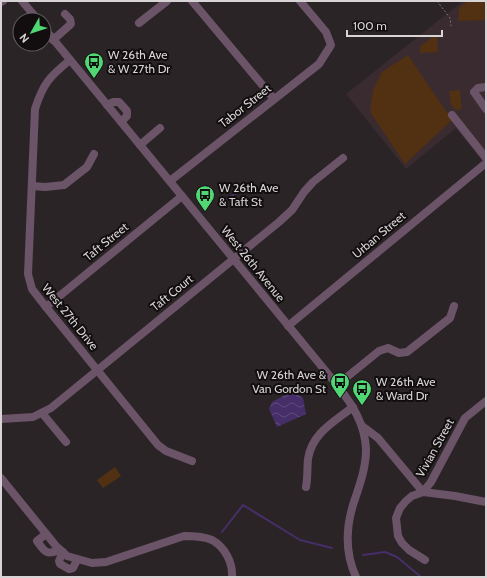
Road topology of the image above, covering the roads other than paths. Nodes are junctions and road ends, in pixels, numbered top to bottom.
1 (22, 1) edge
2 (167, 1) edge
3 (192, 1) edge
4 (300, 1) edge
5 (31, 12) edge
6 (66, 14) dead end
7 (139, 23) dead end
8 (52, 38) edge
9 (54, 40) junction
10 (70, 60) junction
11 (486, 87) edge
12 (274, 99) junction
13 (107, 105) junction
14 (486, 109) edge
15 (452, 115) dead end
16 (121, 122) junction
17 (160, 128) dead end
18 (140, 145) junction
19 (94, 154) dead end
20 (343, 158) dead end
21 (486, 158) edge
22 (486, 163) edge
23 (170, 181) junction
24 (32, 186) junction
25 (182, 196) junction
26 (233, 259) junction
27 (454, 306) dead end
28 (46, 307) junction
29 (288, 326) junction
30 (98, 370) junction
31 (337, 385) junction
32 (486, 401) edge
33 (353, 407) junction
34 (42, 413) junction
35 (1, 419) edge
36 (362, 426) junction
37 (66, 442) dead end
38 (192, 461) dead end
39 (1, 478) edge
40 (306, 487) dead end
41 (423, 492) junction
42 (486, 502) edge
43 (46, 534) junction
44 (61, 551) junction
45 (425, 560) dead end
46 (232, 577) edge
47 (356, 577) edge

1 - 5 street
2 - 7 street
3 - 12 street
4 - 12 street, Tabor Street
6 - 9 street
8 - 9 street, West 26th Avenue
9 - 10 street, West 26th Avenue
10 - 13 street, West 26th Avenue
10 - 24 street, West 27th Drive
11 - 14 street
12 - 23 street, Tabor Street
13 - 16 street, West 26th Avenue
13 - 16 street
15 - 21 street
16 - 18 street, West 26th Avenue
17 - 18 street
18 - 23 street, West 26th Avenue
19 - 24 street
20 - 26 street, Taft Court
22 - 29 street, Urban Street
23 - 25 street, West 26th Avenue
24 - 28 street, West 27th Drive
25 - 26 street, West 26th Avenue
25 - 28 street, Taft Street
26 - 29 street, West 26th Avenue
26 - 30 street, Taft Court
27 - 31 street
28 - 30 street, West 27th Drive
29 - 31 street, West 26th Avenue
30 - 34 street, Taft Court
30 - 38 street, West 27th Drive
31 - 33 street, West 26th Avenue
32 - 41 street, Vivian Street
33 - 36 street, West 26th Avenue
33 - 40 street
34 - 35 street, Taft Court
34 - 37 street
36 - 41 street
36 - 47 street, West 26th Avenue
39 - 43 street
41 - 42 street
41 - 45 street, Vivian Street
43 - 44 street
43 - 44 street
44 - 46 street

